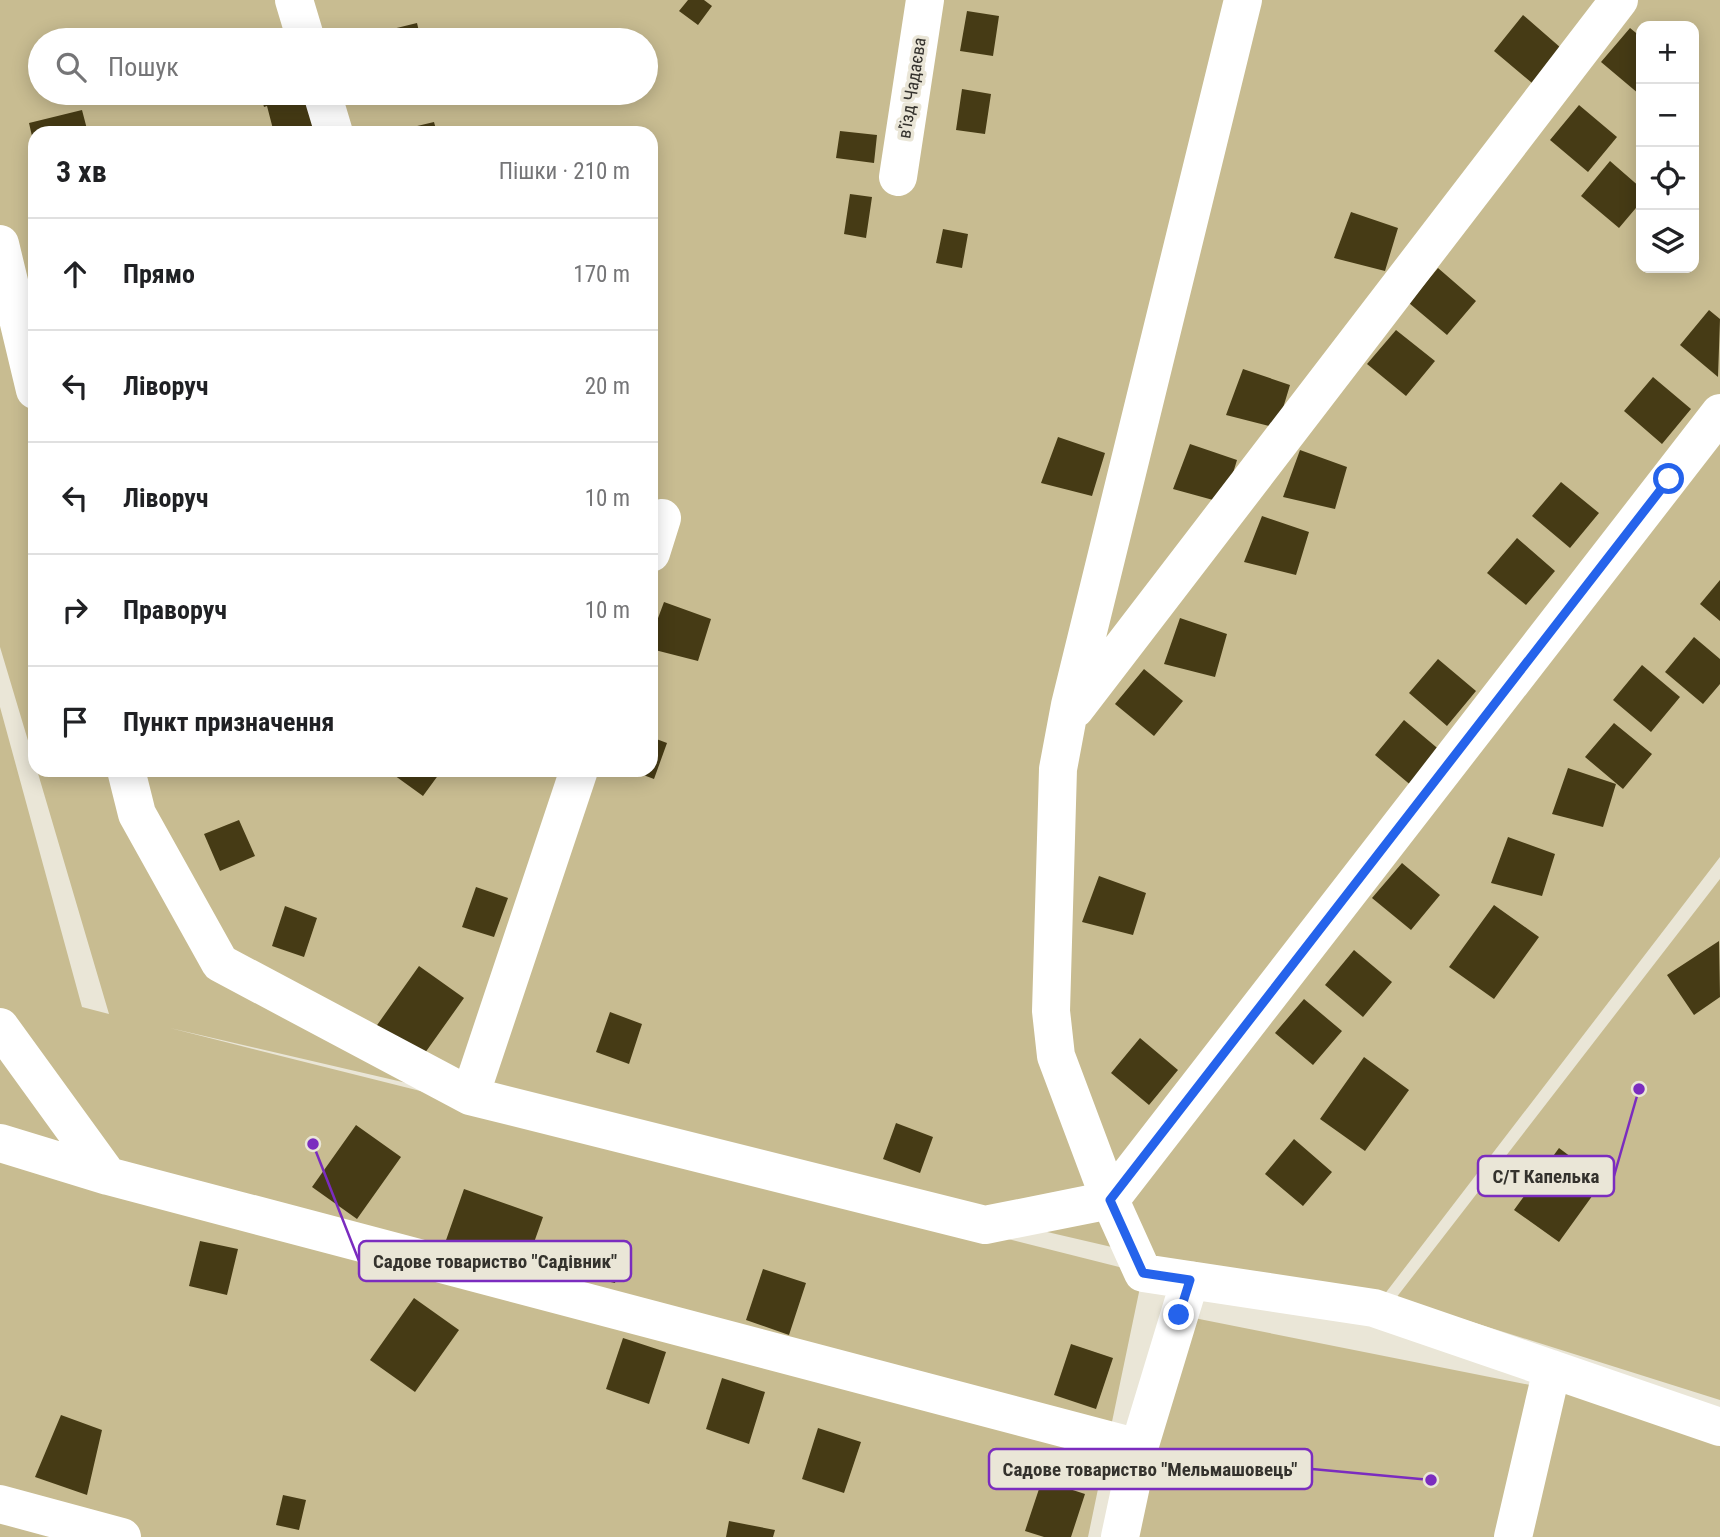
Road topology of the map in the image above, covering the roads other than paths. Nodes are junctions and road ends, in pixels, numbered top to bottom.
1 (294, 0) edge
2 (925, 0) edge
3 (1242, 0) edge
4 (1619, 0) edge
5 (302, 28) edge
6 (326, 105) edge
7 (332, 126) edge
8 (898, 177) dead end
9 (0, 244) edge
10 (28, 361) edge
11 (1720, 412) edge
12 (1068, 719) junction
13 (128, 777) edge
14 (577, 777) edge
15 (0, 1027) edge
16 (470, 1096) junction
17 (0, 1143) edge
18 (108, 1176) junction
19 (1110, 1200) junction
20 (1190, 1280) junction
21 (1552, 1369) junction
22 (1720, 1427) edge
23 (1139, 1448) junction
24 (0, 1504) edge
25 (122, 1537) edge
26 (1120, 1537) edge
27 (1513, 1537) edge

1 - 5 lane
2 - 8 lane, в'їзд Чадаєва
3 - 12 lane
4 - 12 lane
6 - 7 lane
9 - 10 lane
11 - 19 lane
12 - 19 lane
13 - 16 lane
14 - 16 lane
15 - 18 lane
16 - 19 lane
17 - 18 lane
18 - 23 lane
19 - 20 lane
20 - 21 lane
20 - 23 lane
21 - 22 lane
21 - 27 lane
23 - 26 lane
24 - 25 lane

